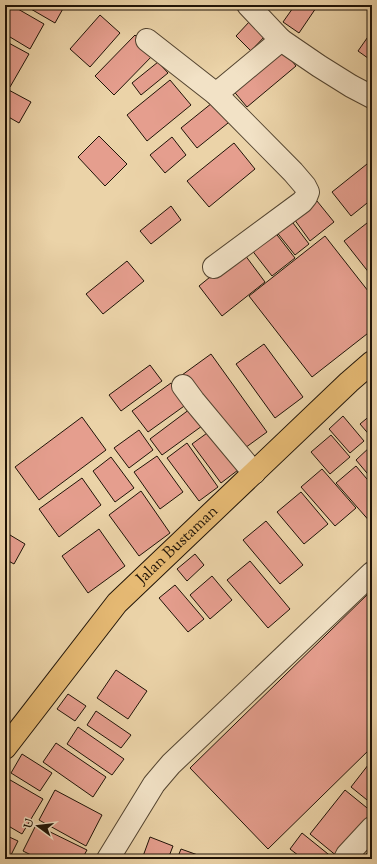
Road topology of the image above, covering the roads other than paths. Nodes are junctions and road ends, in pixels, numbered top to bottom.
1 (248, 5) edge
2 (147, 40) dead end
3 (281, 40) junction
4 (216, 94) junction
5 (372, 97) edge
6 (214, 267) dead end
7 (372, 362) edge
8 (183, 386) dead end
9 (254, 473) junction
10 (372, 573) edge
11 (5, 748) edge
12 (372, 828) edge
13 (108, 859) edge
14 (345, 859) edge

1 - 3 street
2 - 4 street
3 - 4 street
3 - 5 street
4 - 6 street
7 - 9 main road, Jalan Bustaman
8 - 9 street
9 - 11 main road, Jalan Bustaman
10 - 13 street
12 - 14 street

